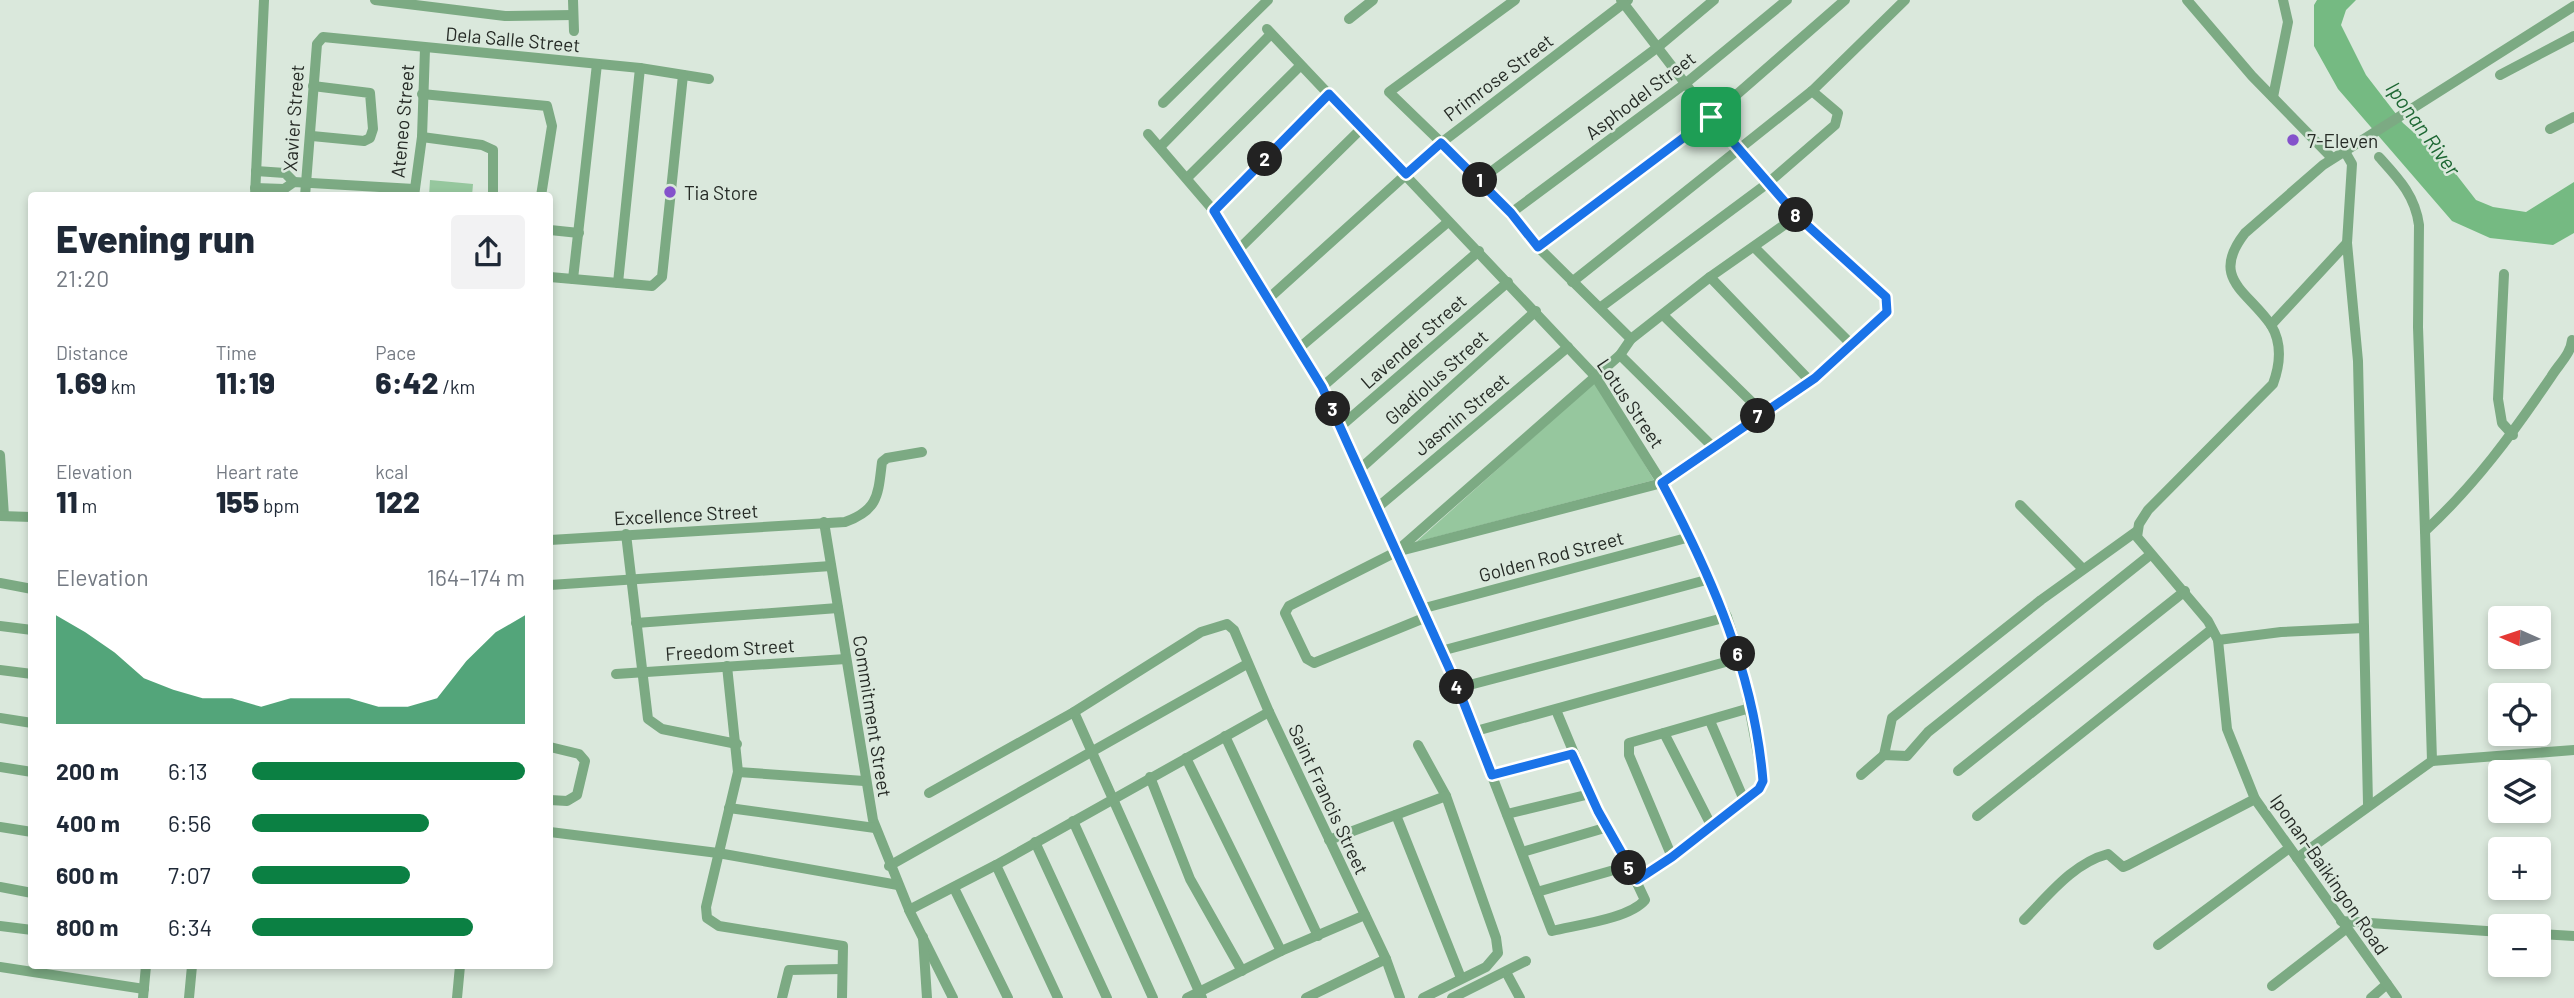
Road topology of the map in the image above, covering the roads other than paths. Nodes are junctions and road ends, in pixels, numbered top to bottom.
1 (264, 0) edge
2 (375, 0) edge
3 (573, 0) edge
4 (1268, 0) edge
5 (1373, 0) edge
6 (1515, 0) edge
7 (1714, 0) edge
8 (1787, 0) edge
9 (1845, 0) edge
10 (1905, 0) edge
11 (2187, 0) edge
12 (2283, 0) edge
13 (2571, 0) edge
14 (1624, 1) edge
15 (2574, 5) edge
16 (573, 15) junction
17 (1349, 19) dead end
18 (574, 31) dead end
19 (2574, 36) edge
20 (317, 44) joint
21 (1658, 47) junction
22 (425, 49) junction
23 (597, 64) junction
24 (1300, 66) junction
25 (640, 68) junction
26 (682, 75) junction
27 (2500, 75) dead end
28 (709, 79) dead end
29 (1686, 83) junction
30 (313, 86) junction
31 (1812, 91) junction
32 (422, 94) junction
33 (1329, 94) junction
34 (2273, 97) junction
35 (1163, 103) dead end
36 (1711, 117) junction
37 (2574, 117) edge
38 (1361, 129) junction
39 (2550, 129) dead end
40 (1148, 134) dead end
41 (312, 136) junction
42 (422, 137) junction
43 (1441, 143) junction
44 (1161, 146) junction
45 (1739, 150) junction
46 (2344, 150) junction
47 (2379, 157) dead end
48 (2332, 159) junction
49 (257, 171) junction
50 (1406, 174) junction
51 (1187, 178) junction
52 (1480, 180) junction
53 (300, 182) junction
54 (1768, 183) junction
55 (255, 192) edge
56 (304, 192) edge
57 (404, 192) edge
58 (414, 192) edge
59 (493, 192) edge
60 (542, 192) edge
61 (1214, 211) junction
62 (1511, 213) junction
63 (1797, 216) junction
64 (1448, 222) junction
65 (553, 230) edge
66 (579, 233) junction
67 (2347, 243) junction
68 (1538, 247) junction
69 (1754, 247) junction
70 (1237, 251) junction
71 (1479, 251) junction
72 (2504, 274) dead end
73 (553, 277) edge
74 (1710, 277) junction
75 (573, 279) junction
76 (618, 282) junction
77 (1508, 282) junction
78 (1572, 282) junction
79 (1268, 299) junction
80 (1601, 307) junction
81 (1536, 311) junction
82 (1663, 315) junction
83 (2271, 325) junction
84 (1631, 339) junction
85 (2572, 340) edge
86 (1853, 346) junction
87 (1568, 347) junction
88 (1298, 349) junction
89 (1620, 355) junction
90 (1595, 376) junction
91 (1810, 381) junction
92 (1322, 387) junction
93 (1763, 413) junction
94 (1341, 426) junction
95 (2513, 435) junction
96 (1712, 446) junction
97 (922, 452) dead end
98 (0, 455) edge
99 (1360, 469) junction
100 (1662, 483) junction
101 (2020, 505) dead end
102 (1378, 507) junction
103 (2, 516) edge
104 (28, 517) edge
105 (824, 522) junction
106 (2137, 531) junction
107 (2425, 531) junction
108 (626, 534) junction
109 (1690, 537) junction
110 (553, 540) edge
111 (1396, 552) junction
112 (2150, 555) junction
113 (831, 566) junction
114 (2083, 569) junction
115 (1710, 579) junction
116 (631, 580) junction
117 (0, 583) edge
118 (553, 585) edge
119 (28, 588) edge
120 (2185, 592) junction
121 (838, 608) junction
122 (1422, 614) junction
123 (1727, 617) junction
124 (636, 623) junction
125 (0, 626) edge
126 (2364, 628) junction
127 (28, 630) edge
128 (2211, 630) junction
129 (2218, 640) junction
130 (1441, 651) junction
131 (1740, 658) junction
132 (846, 659) junction
133 (1247, 663) junction
134 (727, 666) junction
135 (0, 670) edge
136 (642, 672) junction
137 (28, 674) edge
138 (616, 674) dead end
139 (1458, 688) junction
140 (1751, 708) junction
141 (1556, 710) junction
142 (1074, 712) junction
143 (1269, 712) junction
144 (0, 719) edge
145 (1710, 721) junction
146 (28, 722) edge
147 (1476, 731) junction
148 (1664, 733) junction
149 (1225, 736) junction
150 (737, 744) junction
151 (1418, 745) dead end
152 (553, 748) edge
153 (2574, 750) edge
154 (1091, 752) junction
155 (1572, 754) junction
156 (1884, 755) junction
157 (1186, 758) junction
158 (2432, 761) junction
159 (0, 767) edge
160 (28, 771) edge
161 (1958, 771) dead end
162 (738, 772) junction
163 (1492, 775) junction
164 (1861, 775) dead end
165 (1150, 777) junction
166 (864, 781) junction
167 (929, 793) dead end
168 (1590, 794) junction
169 (1446, 796) junction
170 (1111, 798) junction
171 (2255, 799) junction
172 (553, 800) edge
173 (1744, 800) junction
174 (2368, 804) junction
175 (729, 808) junction
176 (1507, 814) junction
177 (1396, 815) junction
178 (1977, 816) dead end
179 (1073, 821) junction
180 (1712, 825) junction
181 (0, 827) edge
182 (1608, 827) junction
183 (875, 828) junction
184 (28, 831) edge
185 (553, 832) edge
186 (1329, 840) junction
187 (1035, 842) junction
188 (2288, 849) junction
189 (1522, 852) junction
190 (718, 853) junction
191 (1672, 857) junction
192 (2297, 858) junction
193 (996, 865) junction
194 (890, 866) junction
195 (1628, 866) junction
196 (1637, 880) junction
197 (898, 885) junction
198 (0, 887) edge
199 (954, 888) junction
200 (28, 892) edge
201 (1537, 892) junction
202 (909, 910) junction
203 (1365, 915) junction
204 (2024, 920) dead end
205 (2344, 925) junction
206 (0, 926) edge
207 (28, 930) edge
208 (2488, 931) edge
209 (923, 934) junction
210 (2551, 935) edge
211 (1318, 936) junction
212 (2574, 936) edge
213 (2158, 945) dead end
214 (1282, 951) junction
215 (1386, 959) junction
216 (1526, 961) dead end
217 (0, 967) edge
218 (146, 969) edge
219 (191, 969) edge
220 (460, 969) edge
221 (842, 969) junction
222 (1242, 971) junction
223 (1506, 972) junction
224 (1461, 978) junction
225 (2387, 984) junction
226 (2272, 986) dead end
227 (143, 993) edge
228 (1201, 994) edge
229 (189, 998) edge
230 (457, 998) edge
231 (782, 998) edge
232 (842, 998) edge
233 (927, 998) edge
234 (953, 998) edge
235 (1008, 998) edge
236 (1058, 998) edge
237 (1107, 998) edge
238 (1153, 998) edge
239 (1187, 998) edge
240 (1306, 998) edge
241 (1400, 998) edge
242 (1423, 998) edge
243 (1452, 998) edge
244 (1520, 998) edge
245 (2371, 998) edge
246 (2397, 998) edge

1 - 49 street
2 - 16 street
3 - 16 street
4 - 35 street
5 - 17 street
6 - 43 street
7 - 21 street
8 - 29 street, Asphodel Street
9 - 36 street
10 - 31 street
11 - 34 street
12 - 34 street
13 - 15 street
14 - 21 street
14 - 43 street, Primrose Street
15 - 46 street
16 - 18 street
19 - 27 street
20 - 22 street, Dela Salle Street
20 - 30 street, Xavier Street
21 - 29 street
21 - 52 street
22 - 23 street, Dela Salle Street
22 - 32 street, Ateneo Street
23 - 25 street, Dela Salle Street
23 - 66 street
24 - 33 street, Lotus Street
24 - 44 street, Lotus Street
24 - 51 street
25 - 26 street, Dela Salle Street
25 - 76 street
26 - 28 street, Dela Salle Street
26 - 76 street
29 - 36 street
29 - 62 street, Asphodel Street
30 - 41 street, Xavier Street
30 - 41 street
31 - 45 street
31 - 54 street
32 - 42 street, Ateneo Street
32 - 60 street
33 - 38 street, Lotus Street
33 - 61 street
34 - 48 street
36 - 45 street
36 - 68 street
37 - 39 street
38 - 50 street, Lotus Street
38 - 70 street
40 - 44 street
41 - 53 street, Xavier Street
42 - 58 street, Ateneo Street
42 - 59 street
43 - 50 street, Primrose Street
43 - 52 street
44 - 51 street
45 - 54 street
45 - 78 street
46 - 48 street
46 - 67 street
47 - 107 street
48 - 83 street
49 - 53 street
49 - 55 street
50 - 64 street, Lotus Street
50 - 79 street, Primrose Street
51 - 61 street
52 - 62 street
53 - 55 street
53 - 56 street, Xavier Street
53 - 57 street
54 - 63 street
54 - 80 street
61 - 70 street
62 - 68 street
63 - 69 street
63 - 86 street
64 - 71 street, Lotus Street
64 - 88 street
65 - 66 street
66 - 75 street
67 - 83 street
67 - 126 street
68 - 78 street
69 - 74 street
69 - 86 street
70 - 79 street
71 - 77 street, Lotus Street
71 - 92 street
72 - 95 street
73 - 75 street
74 - 82 street
74 - 91 street
75 - 76 street
77 - 81 street, Lotus Street
77 - 94 street, Lavender Street
78 - 80 street
79 - 88 street
80 - 84 street
81 - 87 street, Lotus Street
81 - 99 street, Gladiolus Street
82 - 84 street
82 - 93 street
83 - 106 street
84 - 89 street
85 - 95 street
86 - 91 street
87 - 90 street, Lotus Street
87 - 102 street, Jasmin Street
88 - 92 street
89 - 90 street
89 - 96 street
90 - 100 street, Lotus Street
90 - 111 street
91 - 93 street
92 - 94 street
93 - 96 street
94 - 99 street
95 - 107 street
96 - 100 street
97 - 105 street, Excellence Street
98 - 103 street
99 - 102 street
100 - 109 street, Lotus Street
100 - 111 street
101 - 114 street
102 - 111 street
103 - 104 street
105 - 108 street, Excellence Street
105 - 113 street, Commitment Street
106 - 112 street, Iponan-Baikingon Road
106 - 114 street
107 - 158 street
108 - 110 street, Excellence Street
108 - 116 street
109 - 115 street, Lotus Street
109 - 122 street, Golden Rod Street
111 - 122 street
111 - 122 street, Golden Rod Street
112 - 120 street, Iponan-Baikingon Road
112 - 156 street
113 - 116 street
113 - 121 street, Commitment Street
114 - 156 street
115 - 123 street, Lotus Street
115 - 130 street
116 - 118 street
116 - 124 street
117 - 119 street
120 - 128 street, Iponan-Baikingon Road
120 - 161 street
121 - 124 street
121 - 132 street, Commitment Street
122 - 130 street
123 - 131 street, Lotus Street
123 - 139 street
124 - 136 street
125 - 127 street
126 - 129 street
126 - 174 street
128 - 129 street, Iponan-Baikingon Road
128 - 178 street
129 - 171 street, Iponan-Baikingon Road
130 - 139 street
131 - 140 street, Lotus Street
131 - 141 street
132 - 134 street, Freedom Street
132 - 166 street, Commitment Street
133 - 142 street, Saint Francis Street
133 - 143 street, Saint Francis Street
133 - 154 street
134 - 136 street, Freedom Street
134 - 150 street
135 - 137 street
136 - 138 street, Freedom Street
136 - 150 street
139 - 147 street
140 - 145 street
140 - 173 street, Lotus Street
141 - 147 street
141 - 155 street
142 - 154 street
142 - 167 street
143 - 149 street
143 - 186 street, Saint Francis Street
144 - 146 street
145 - 148 street
145 - 173 street
147 - 163 street
148 - 180 street
148 - 191 street
149 - 157 street
149 - 211 street
150 - 162 street
151 - 169 street
152 - 172 street
153 - 158 street
154 - 170 street
154 - 194 street
155 - 163 street
155 - 168 street
156 - 164 street
157 - 165 street
157 - 214 street
158 - 174 street
159 - 160 street
162 - 166 street
162 - 175 street
163 - 176 street
165 - 170 street
165 - 222 street
166 - 183 street, Commitment Street
168 - 176 street
168 - 182 street
169 - 177 street
169 - 224 street
170 - 179 street
170 - 228 street
171 - 188 street, Iponan-Baikingon Road
171 - 204 street
173 - 180 street, Lotus Street
174 - 192 street
175 - 183 street
175 - 190 street
176 - 189 street
177 - 186 street
177 - 224 street
179 - 187 street
179 - 238 street
180 - 191 street, Lotus Street
181 - 184 street
182 - 189 street
182 - 195 street
183 - 194 street, Commitment Street
185 - 190 street
186 - 203 street, Saint Francis Street
187 - 193 street
187 - 237 street
188 - 192 street, Iponan-Baikingon Road
188 - 213 street
189 - 201 street
190 - 197 street
190 - 221 street
191 - 196 street, Lotus Street
192 - 205 street, Iponan-Baikingon Road
193 - 199 street
193 - 236 street
194 - 197 street, Commitment Street
195 - 196 street
195 - 201 street
196 - 201 street
197 - 202 street, Commitment Street
198 - 200 street
199 - 202 street
199 - 235 street
202 - 209 street, Commitment Street
203 - 211 street
203 - 215 street, Saint Francis Street
205 - 208 street
205 - 225 street, Iponan-Baikingon Road
205 - 226 street
206 - 207 street
209 - 233 street
209 - 234 street, Commitment Street
210 - 212 street
211 - 214 street
214 - 222 street
215 - 240 street
215 - 241 street, Saint Francis Street
216 - 223 street
217 - 227 street
218 - 227 street
219 - 229 street
220 - 230 street
221 - 231 street
221 - 232 street
222 - 228 street
223 - 243 street
223 - 244 street
224 - 242 street
225 - 245 street
225 - 246 street, Iponan-Baikingon Road
228 - 239 street

